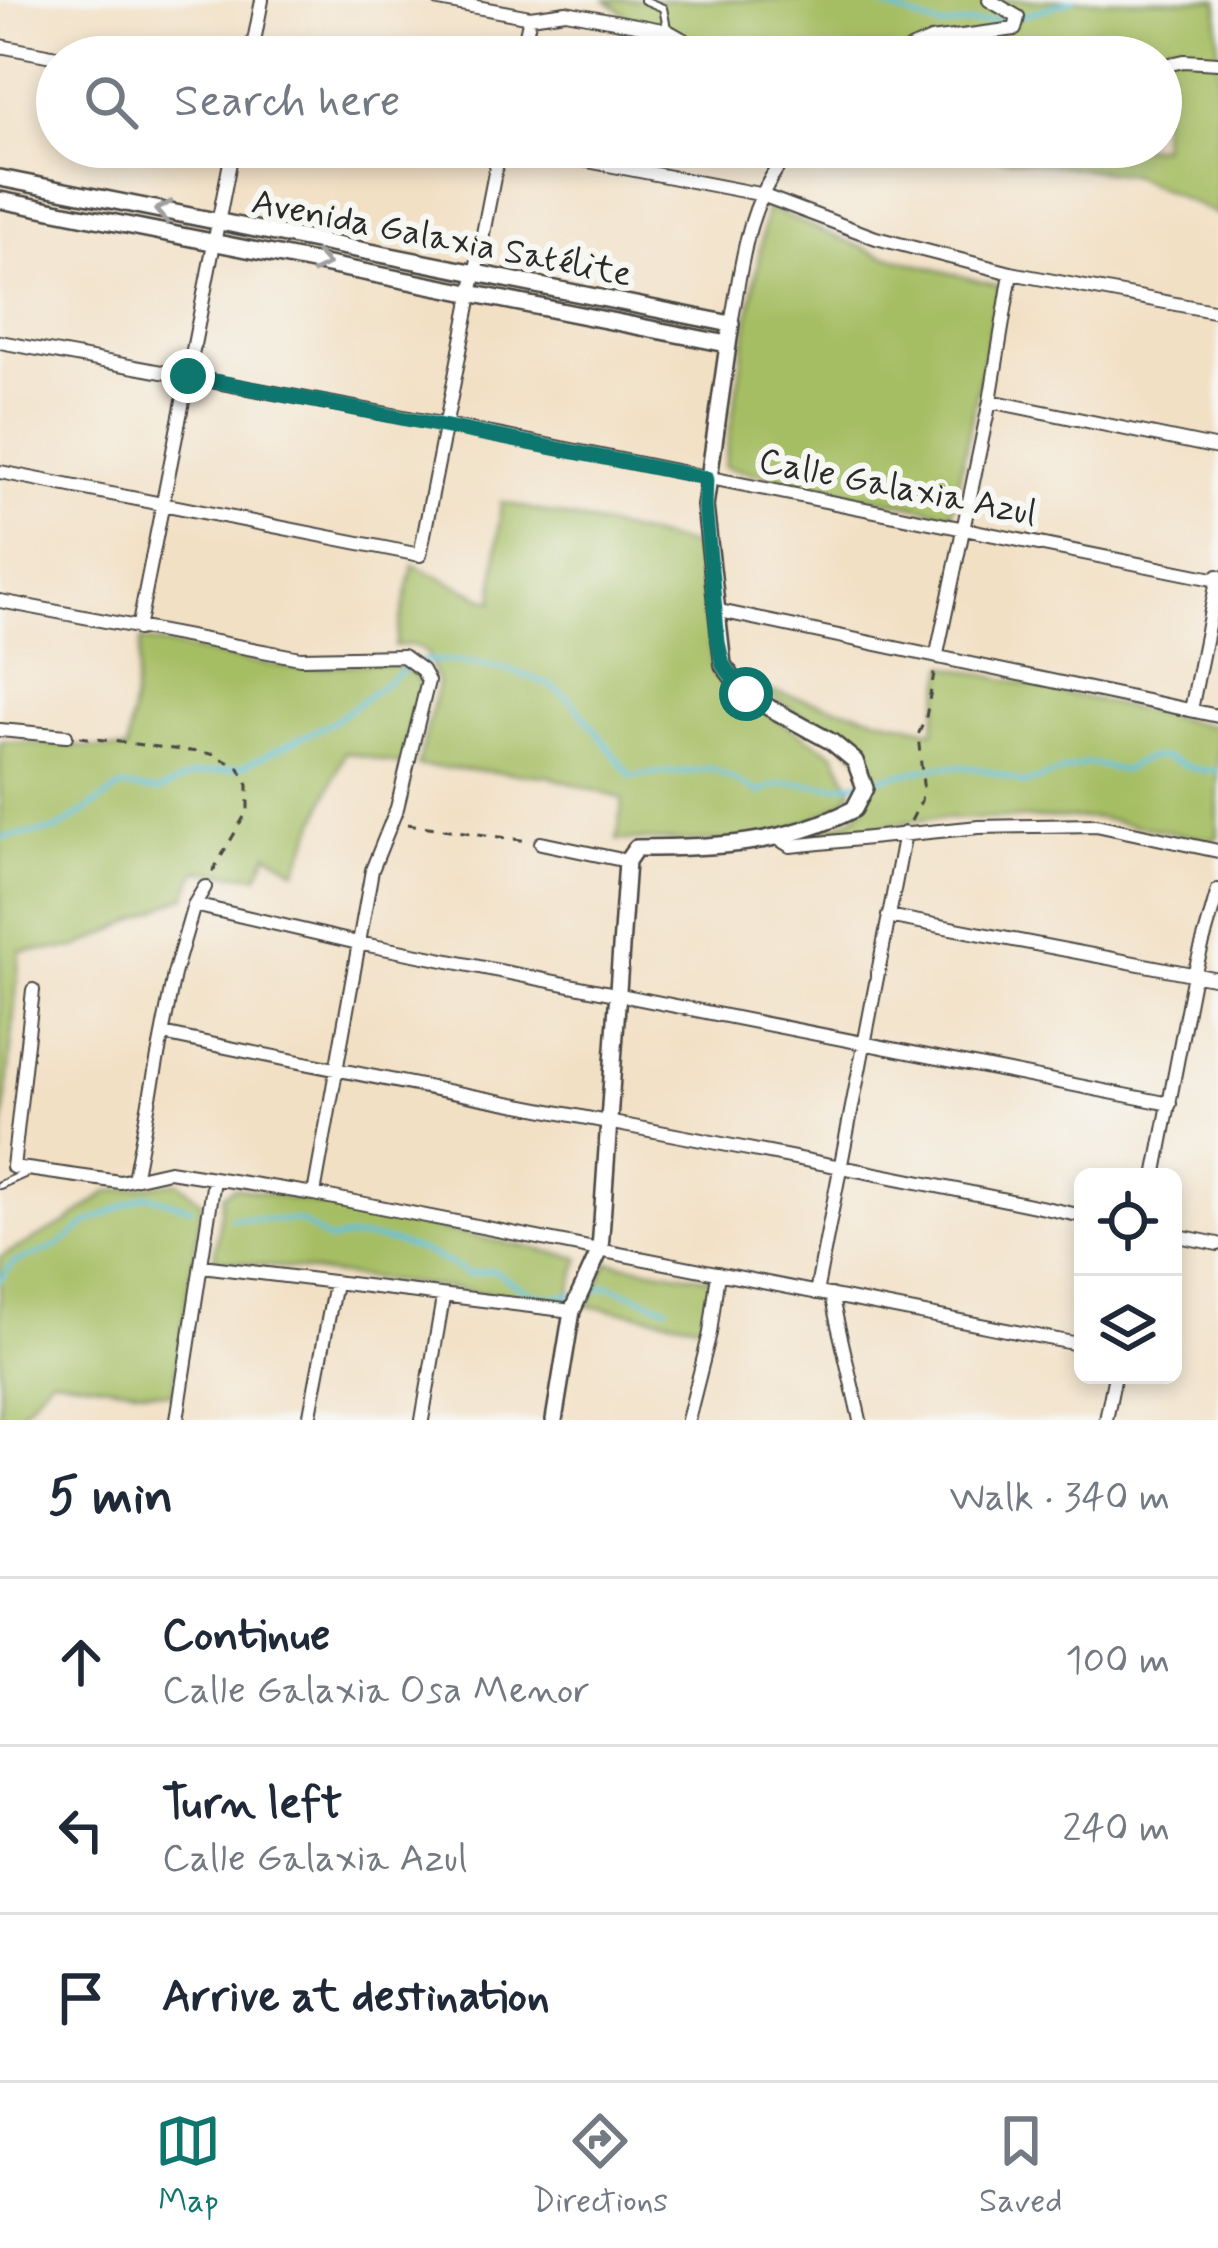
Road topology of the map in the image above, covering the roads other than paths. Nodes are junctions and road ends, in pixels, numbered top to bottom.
1 (262, 0) edge
2 (439, 0) edge
3 (644, 0) edge
4 (989, 0) edge
5 (530, 17) junction
6 (668, 31) junction
7 (255, 36) edge
8 (526, 36) edge
9 (677, 36) edge
10 (959, 36) edge
11 (0, 46) edge
12 (36, 54) edge
13 (1182, 61) edge
14 (1218, 63) edge
15 (229, 168) edge
16 (496, 168) edge
17 (624, 168) edge
18 (777, 168) edge
19 (0, 178) edge
20 (759, 194) junction
21 (0, 200) edge
22 (219, 222) junction
23 (214, 242) junction
24 (475, 273) junction
25 (1011, 273) junction
26 (471, 293) junction
27 (1218, 312) edge
28 (731, 324) junction
29 (0, 342) edge
30 (727, 344) junction
31 (188, 376) junction
32 (990, 401) junction
33 (447, 425) junction
34 (1218, 448) edge
35 (0, 472) edge
36 (706, 478) junction
37 (164, 504) junction
38 (963, 529) junction
39 (1218, 578) edge
40 (0, 601) edge
41 (715, 610) junction
42 (138, 628) junction
43 (937, 654) junction
44 (1191, 710) junction
45 (1218, 716) edge
46 (0, 730) edge
47 (66, 736) road end
48 (905, 833) junction
49 (777, 838) junction
50 (541, 843) road end
51 (1218, 851) edge
52 (627, 861) junction
53 (205, 886) road end
54 (1218, 890) edge
55 (194, 905) junction
56 (888, 916) junction
57 (358, 943) junction
58 (1194, 974) junction
59 (1218, 979) edge
60 (33, 990) dead end
61 (616, 993) junction
62 (163, 1034) junction
63 (863, 1042) junction
64 (336, 1071) junction
65 (1170, 1104) junction
66 (608, 1124) junction
67 (839, 1164) junction
68 (1157, 1168) edge
69 (34, 1169) junction
70 (134, 1179) junction
71 (214, 1180) junction
72 (0, 1185) edge
73 (314, 1194) junction
74 (1074, 1214) edge
75 (1182, 1237) edge
76 (1218, 1244) edge
77 (600, 1250) junction
78 (202, 1266) junction
79 (718, 1273) junction
80 (335, 1283) junction
81 (824, 1294) junction
82 (443, 1298) junction
83 (572, 1312) junction
84 (1074, 1343) edge
85 (1113, 1384) edge
86 (177, 1420) edge
87 (309, 1420) edge
88 (422, 1420) edge
89 (554, 1420) edge
90 (688, 1420) edge
91 (860, 1420) edge
92 (1106, 1420) edge

1 - 7 street
2 - 5 street
3 - 6 lane
4 - 10 street
5 - 6 street
5 - 8 street
6 - 9 street
11 - 12 street
13 - 14 street
15 - 22 street
16 - 24 street
17 - 20 street
18 - 20 street
22 -> 19 street, Avenida Galaxia Satélite
20 - 25 street
20 - 28 street
21 - 23 street, Avenida Galaxia Satélite
22 - 23 street
22 - 24 street, Avenida Galaxia Satélite
23 -> 26 street, Avenida Galaxia Satélite
23 - 31 street
24 - 26 street
24 - 28 street, Avenida Galaxia Satélite
25 - 27 street
25 - 32 street
26 - 30 street, Avenida Galaxia Satélite
26 - 33 street
28 - 30 street
29 - 31 street, Calle Galaxia Azul
30 - 36 street
31 - 33 street, Calle Galaxia Azul
31 - 37 street
32 - 34 street
32 - 38 street
33 - 36 street, Calle Galaxia Azul
33 - 37 street
35 - 37 street
36 - 38 street, Calle Galaxia Azul
36 - 41 street
37 - 42 street
38 - 39 street, Calle Galaxia Azul
38 - 43 street
39 - 44 street
40 - 42 street
41 - 43 street
41 - 49 street
42 - 57 street
43 - 44 street
44 - 45 street
46 - 47 street
48 - 49 street
48 - 51 street
48 - 56 street
49 - 52 street
50 - 52 street
52 - 61 street
53 - 55 street
54 - 58 street
55 - 57 street
55 - 62 street
56 - 58 street
56 - 63 street
57 - 61 street
57 - 64 street
58 - 59 street
58 - 65 street
60 - 69 street
61 - 63 street
61 - 66 street
62 - 64 street
62 - 70 street
63 - 65 street
63 - 67 street
64 - 66 street
64 - 73 street
65 - 68 street
66 - 67 street
66 - 77 street
67 - 74 street
67 - 81 street
69 - 70 street
69 - 72 lane
70 - 71 street
71 - 73 street
71 - 78 street
73 - 77 street
75 - 76 street
77 - 79 street
77 - 83 street
78 - 80 street
78 - 86 street
79 - 81 street
79 - 90 street
80 - 82 street
80 - 87 street
81 - 84 street
81 - 91 street
82 - 83 street
82 - 88 street
83 - 89 street
85 - 92 street

